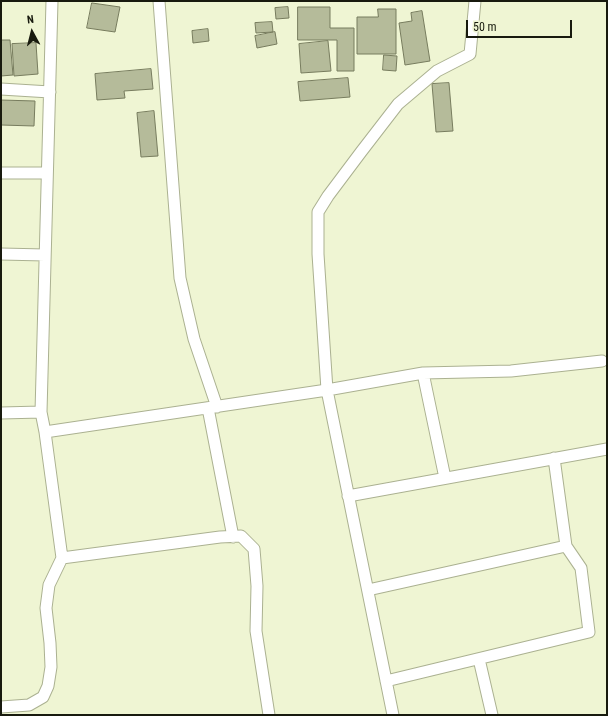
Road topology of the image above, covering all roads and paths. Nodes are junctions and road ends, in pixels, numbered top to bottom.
1 (52, 1) edge
2 (159, 1) edge
3 (476, 1) edge
4 (1, 89) edge
5 (50, 92) junction
6 (1, 173) edge
7 (47, 173) junction
8 (1, 254) edge
9 (45, 255) junction
10 (602, 361) dead end
11 (423, 373) junction
12 (327, 390) junction
13 (213, 407) junction
14 (41, 412) junction
15 (1, 414) edge
16 (45, 432) junction
17 (607, 449) edge
18 (554, 458) junction
19 (445, 478) junction
20 (348, 496) junction
21 (233, 537) junction
22 (566, 546) junction
23 (62, 558) junction
24 (368, 590) junction
25 (479, 659) junction
26 (386, 681) junction
27 (1, 707) edge
28 (269, 715) edge
29 (393, 715) edge
30 (492, 715) edge

1 - 5 street
2 - 13 street
3 - 12 street
4 - 5 street
5 - 7 street
6 - 7 street
7 - 9 street
8 - 9 street
9 - 14 street
10 - 11 street
11 - 12 street
11 - 19 street
12 - 13 street
12 - 20 street
13 - 16 street
13 - 21 street
14 - 15 street
14 - 16 street
16 - 23 street
17 - 18 street
18 - 19 street
18 - 22 street
19 - 20 street
20 - 24 street
21 - 23 street
21 - 28 street
22 - 24 street
22 - 25 street
23 - 27 street
24 - 26 street
25 - 26 street
25 - 30 street
26 - 29 street

